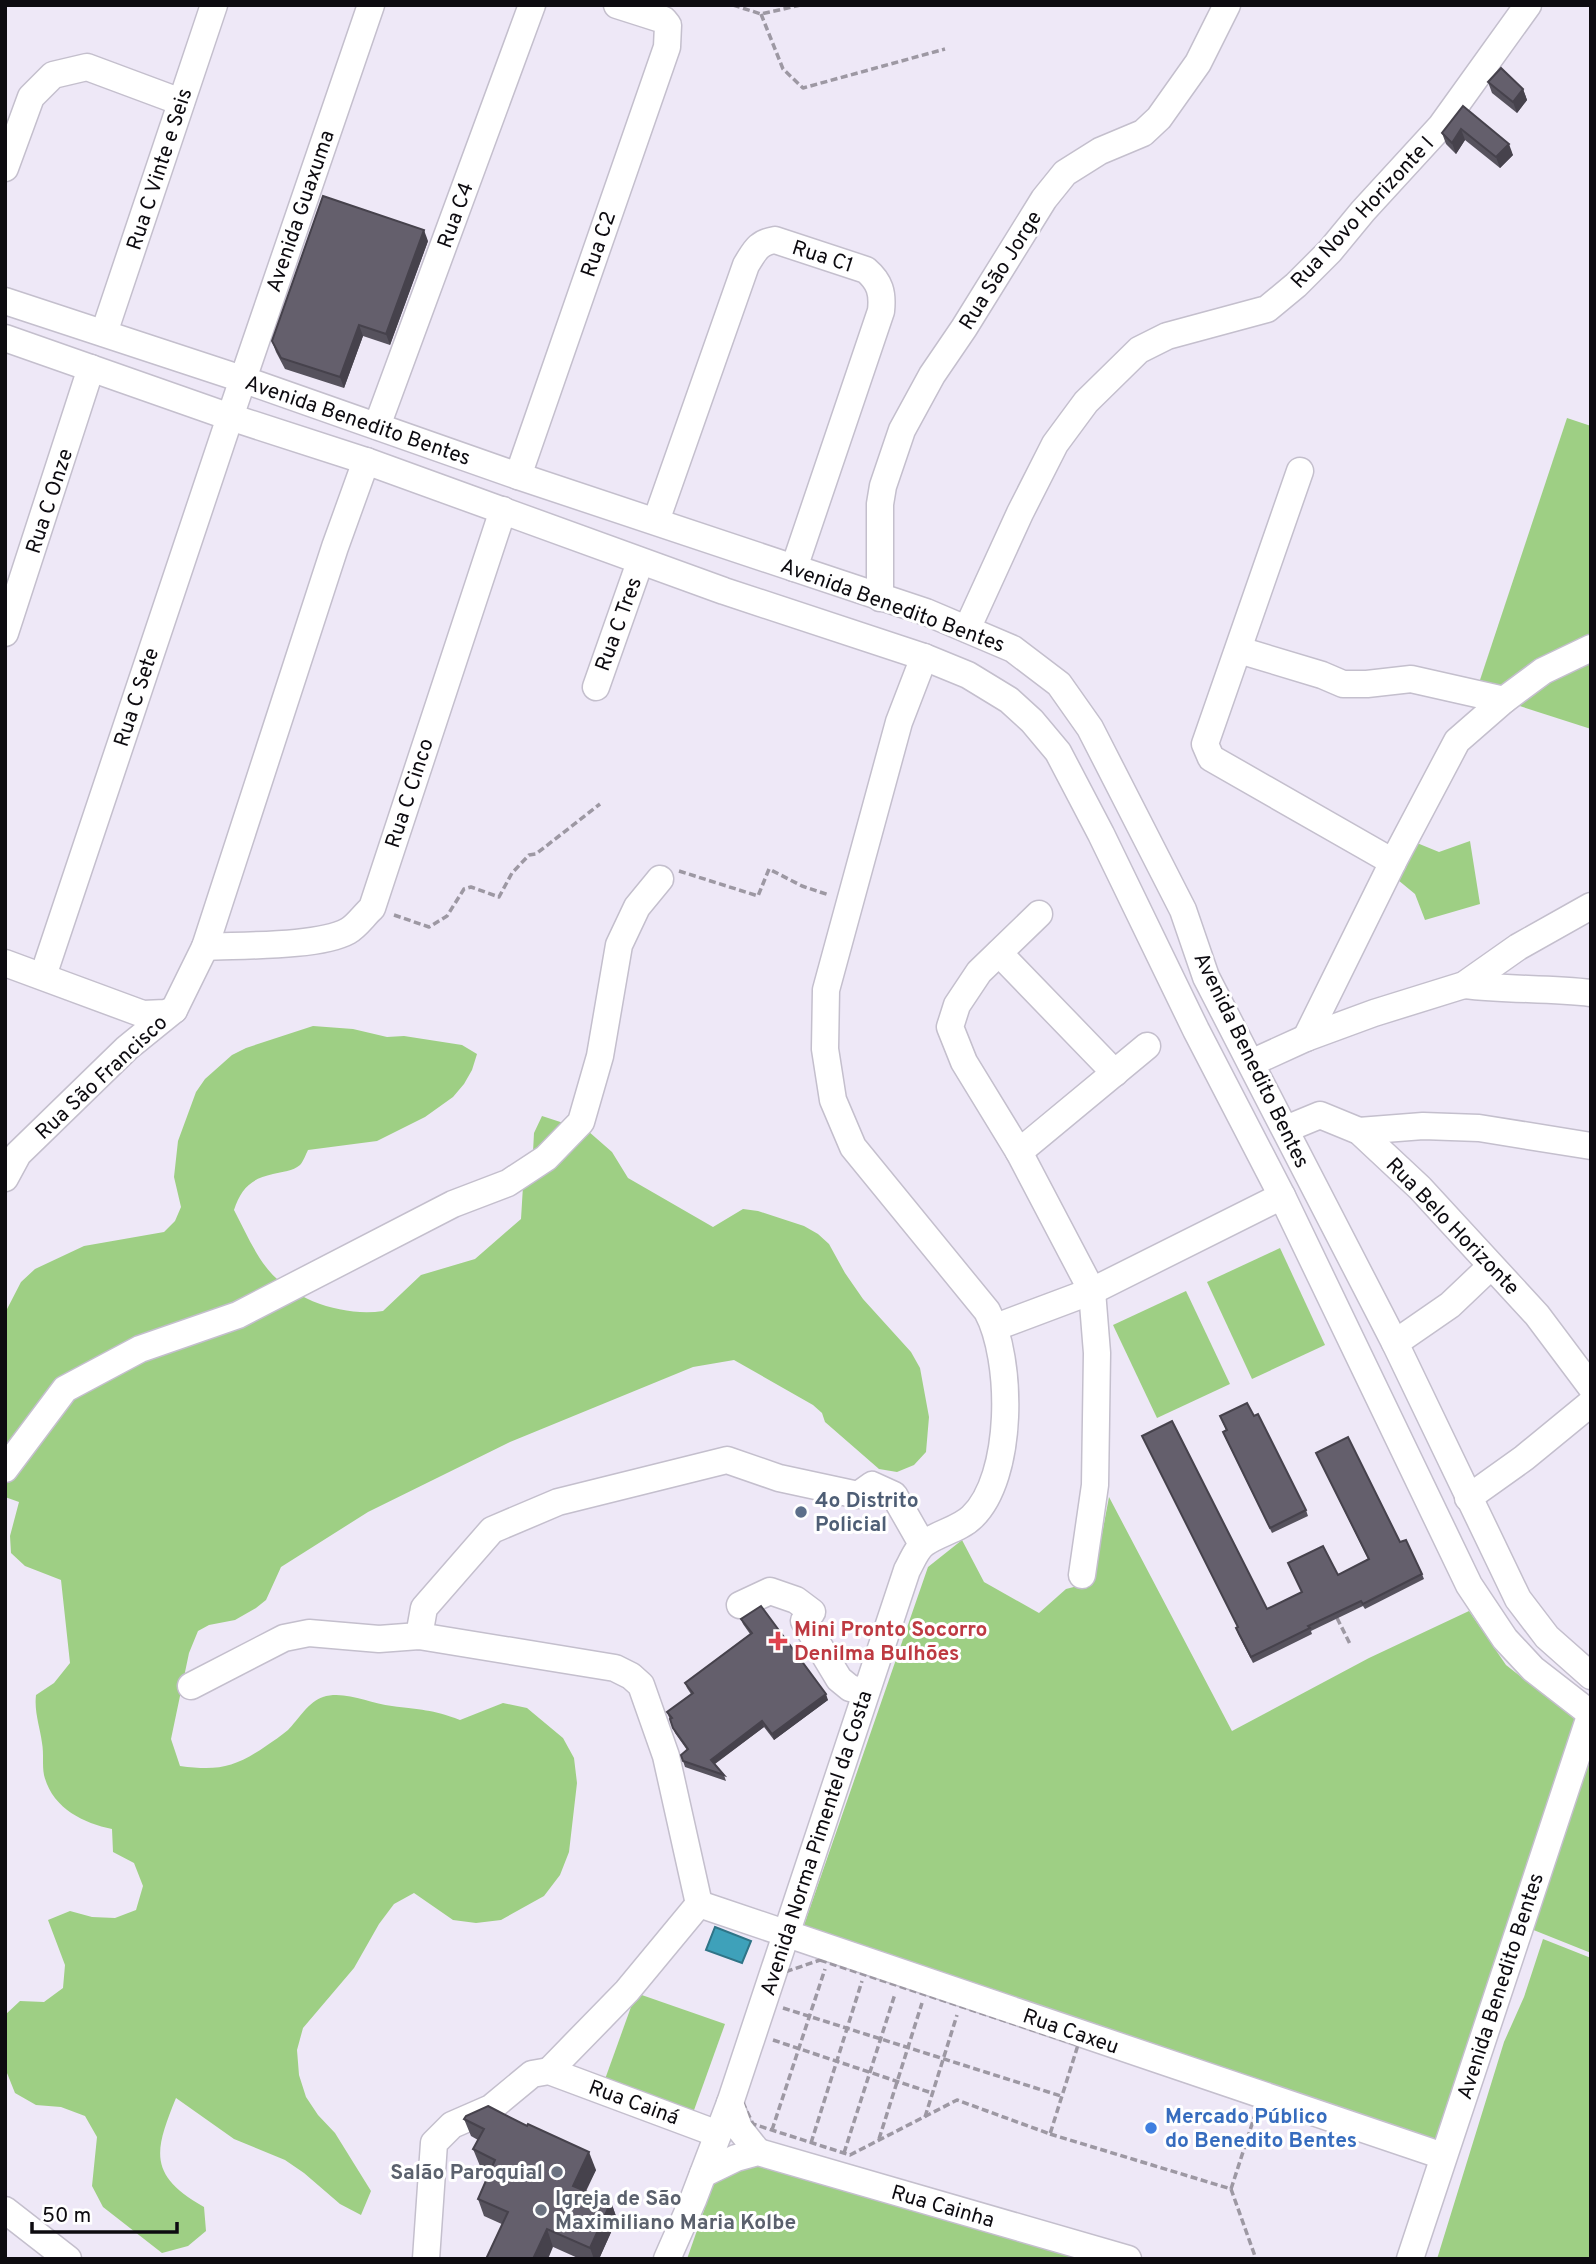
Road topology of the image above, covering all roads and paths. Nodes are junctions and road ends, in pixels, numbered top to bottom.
1 (214, 5) edge
2 (371, 5) edge
3 (532, 5) edge
4 (617, 5) edge
5 (733, 5) edge
6 (801, 5) edge
7 (1227, 5) edge
8 (1528, 5) edge
9 (761, 14) junction
10 (946, 49) dead end
11 (181, 102) junction
12 (5, 168) edge
13 (5, 301) edge
14 (104, 333) junction
15 (5, 338) edge
16 (91, 368) junction
17 (242, 379) junction
18 (230, 417) junction
19 (377, 426) junction
20 (366, 461) junction
21 (1300, 471) dead end
22 (518, 475) junction
23 (503, 510) junction
24 (656, 521) junction
25 (736, 548) junction
26 (640, 562) junction
27 (794, 568) junction
28 (724, 591) junction
29 (880, 598) junction
30 (967, 629) junction
31 (5, 633) edge
32 (1591, 648) edge
33 (1239, 650) junction
34 (924, 657) junction
35 (596, 687) dead end
36 (1504, 699) junction
37 (600, 804) dead end
38 (1393, 862) junction
39 (660, 879) joint
40 (851, 902) junction
41 (1591, 906) edge
42 (372, 908) junction
43 (1039, 914) dead end
44 (205, 947) junction
45 (999, 953) junction
46 (5, 963) edge
47 (43, 976) junction
48 (1206, 977) junction
49 (1464, 985) junction
50 (1177, 992) junction
51 (1591, 993) edge
52 (174, 1010) junction
53 (1306, 1038) junction
54 (1147, 1046) dead end
55 (1251, 1063) junction
56 (1115, 1073) junction
57 (1286, 1129) junction
58 (1359, 1131) junction
59 (1591, 1146) edge
60 (1019, 1152) junction
61 (5, 1178) edge
62 (1282, 1196) junction
63 (1491, 1266) junction
64 (1092, 1291) junction
65 (996, 1327) junction
66 (1395, 1343) junction
67 (1586, 1371) edge
68 (1591, 1402) edge
69 (5, 1469) edge
70 (1468, 1498) junction
71 (922, 1544) junction
72 (1082, 1576) dead end
73 (740, 1605) dead end
74 (1336, 1618) edge
75 (419, 1636) junction
76 (1350, 1644) dead end
77 (1591, 1676) edge
78 (191, 1686) dead end
79 (865, 1692) junction
80 (1591, 1713) edge
81 (699, 1905) junction
82 (785, 1935) junction
83 (827, 1962) junction
84 (864, 1975) junction
85 (898, 1985) junction
86 (925, 1994) junction
87 (773, 2005) junction
88 (960, 2006) junction
89 (809, 2017) junction
90 (847, 2029) junction
91 (761, 2036) junction
92 (881, 2039) junction
93 (907, 2047) junction
94 (799, 2048) junction
95 (944, 2059) junction
96 (837, 2061) junction
97 (549, 2071) junction
98 (870, 2072) junction
99 (897, 2081) junction
100 (933, 2092) junction
101 (1061, 2096) junction
102 (730, 2103) junction
103 (1258, 2106) dead end
104 (925, 2116) junction
105 (772, 2130) junction
106 (718, 2134) junction
107 (1050, 2134) junction
108 (878, 2141) junction
109 (811, 2143) junction
110 (758, 2152) junction
111 (844, 2153) junction
112 (1443, 2156) junction
113 (703, 2174) junction
114 (1231, 2189) junction
115 (5, 2210) edge
116 (670, 2255) edge
117 (68, 2259) edge
118 (426, 2259) edge
119 (1128, 2259) edge
120 (1256, 2259) edge
121 (1410, 2259) edge

1 - 11 street, Rua C Vinte e Seis
2 - 17 street, Avenida Guaxuma
3 - 19 street, Rua C4
4 - 22 street, Rua C2
5 - 9 path
6 - 9 path
7 - 29 street, Rua São Jorge
8 - 30 street, Rua Novo Horizonte I
9 - 10 path
11 - 12 street
11 - 14 street, Rua C Vinte e Seis
13 - 14 street, Avenida Benedito Bentes
14 - 17 street, Avenida Benedito Bentes
15 - 16 street, Avenida Benedito Bentes
16 - 18 street, Avenida Benedito Bentes
16 - 31 street, Rua C Onze
17 - 18 street, Avenida Guaxuma
17 - 19 street, Avenida Benedito Bentes
18 - 20 street, Avenida Benedito Bentes
18 - 47 street, Rua C Sete
19 - 22 street, Avenida Benedito Bentes
20 - 23 street, Avenida Benedito Bentes
20 - 44 street
21 - 33 street
22 - 24 street, Avenida Benedito Bentes
23 - 26 street, Avenida Benedito Bentes
23 - 42 street, Rua C Cinco
24 - 25 street, Avenida Benedito Bentes
24 - 27 street, Rua C1
25 - 27 street, Avenida Benedito Bentes
25 - 28 street
26 - 28 street, Avenida Benedito Bentes
26 - 35 street, Rua C Tres
27 - 29 street, Avenida Benedito Bentes
28 - 34 street, Avenida Benedito Bentes
29 - 30 street, Avenida Benedito Bentes
30 - 48 street, Avenida Benedito Bentes
32 - 36 street
33 - 36 street
33 - 38 street
34 - 40 street
34 - 50 street, Avenida Benedito Bentes
36 - 38 street
37 - 42 path
38 - 53 street
39 - 40 path
39 - 69 street
40 - 65 street
41 - 49 street
42 - 44 street, Rua C Cinco
43 - 45 street
44 - 52 street
45 - 56 street
45 - 60 street
46 - 47 street
47 - 52 street
48 - 50 street
48 - 55 street, Avenida Benedito Bentes
49 - 51 street
49 - 53 street
50 - 62 street, Avenida Benedito Bentes
52 - 61 street, Rua São Francisco
53 - 55 street
54 - 56 street
55 - 57 street, Avenida Benedito Bentes
56 - 60 street
57 - 58 street, Rua Belo Horizonte
57 - 66 street, Avenida Benedito Bentes
58 - 59 street
58 - 63 street, Rua Belo Horizonte
60 - 64 street
62 - 64 street
62 - 80 street, Avenida Benedito Bentes
63 - 66 street
63 - 67 street, Rua Belo Horizonte
64 - 65 street
64 - 72 street
65 - 71 street
66 - 70 street, Avenida Benedito Bentes
68 - 70 street
70 - 77 street, Avenida Benedito Bentes
71 - 75 street
71 - 79 street, Avenida Norma Pimentel da Costa
73 - 79 street
74 - 76 path
75 - 78 street
75 - 81 street
79 - 82 street, Avenida Norma Pimentel da Costa
80 - 112 street, Avenida Benedito Bentes
81 - 82 street, Rua Caxeu
81 - 97 street
82 - 102 street, Avenida Norma Pimentel da Costa
82 - 112 street, Rua Caxeu
83 - 84 path
83 - 87 path
83 - 89 path
84 - 85 path
84 - 90 path
85 - 86 path
85 - 92 path
86 - 88 path
86 - 93 path
87 - 89 path
87 - 91 path
88 - 95 path
88 - 101 path
89 - 90 path
89 - 94 path
90 - 92 path
90 - 96 path
91 - 94 path
91 - 105 path
92 - 93 path
92 - 98 path
93 - 95 path
93 - 99 path
94 - 96 path
94 - 105 path
95 - 100 path
95 - 101 path
96 - 98 path
96 - 109 path
97 - 106 street, Rua Cainá
97 - 118 street
98 - 99 path
98 - 111 path
99 - 100 path
99 - 108 path
100 - 104 path
101 - 107 path
102 - 106 street, Avenida Norma Pimentel da Costa
102 - 110 street
103 - 114 path
104 - 107 path
104 - 108 path
105 - 109 path
106 - 113 street, Avenida Norma Pimentel da Costa
107 - 114 path
108 - 111 path
109 - 111 path
110 - 113 street
110 - 119 street, Rua Cainha
112 - 121 street, Avenida Benedito Bentes
113 - 116 street, Avenida Norma Pimentel da Costa
114 - 120 path
115 - 117 street

